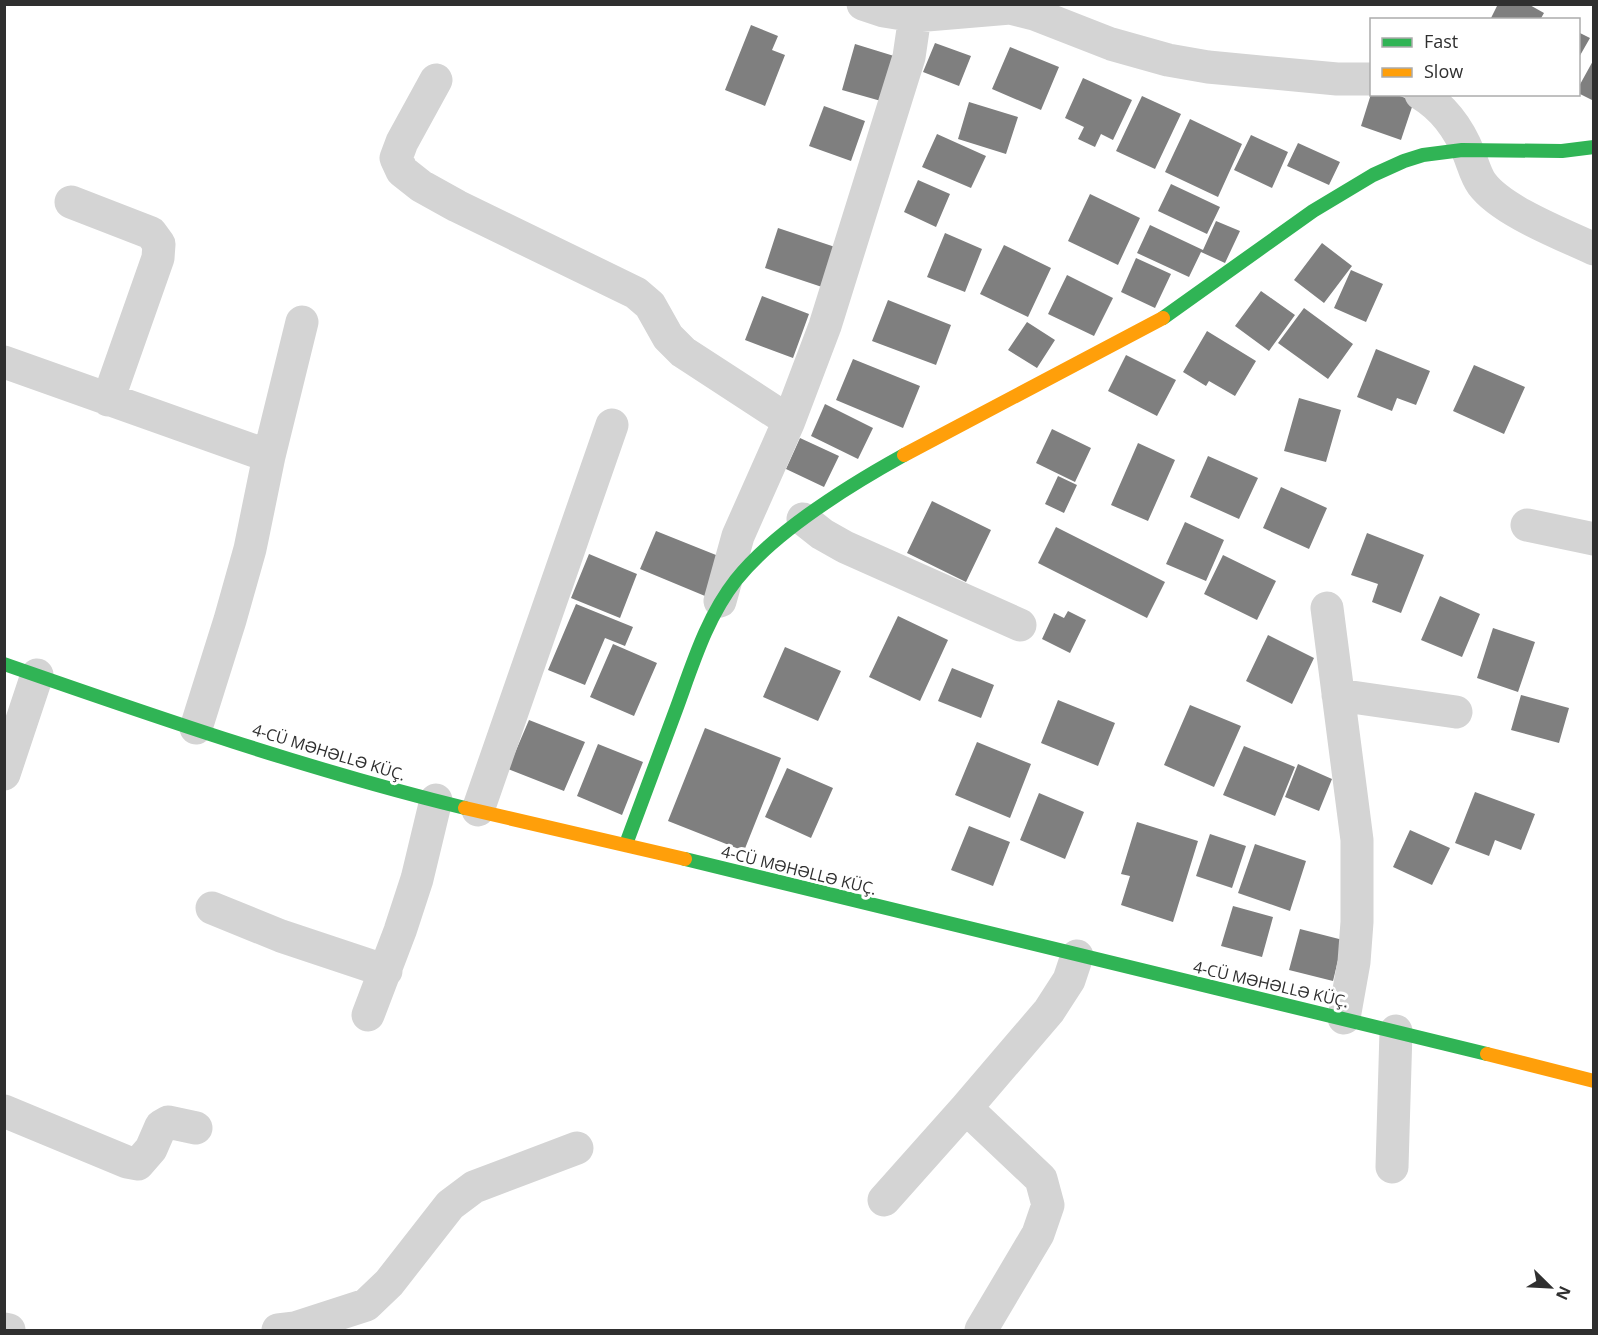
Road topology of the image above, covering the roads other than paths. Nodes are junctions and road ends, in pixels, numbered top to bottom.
1 (863, 4) edge
2 (915, 16) junction
3 (1370, 79) edge
4 (436, 80) dead end
5 (1424, 96) edge
6 (1593, 147) edge
7 (1467, 148) junction
8 (71, 202) dead end
9 (1593, 249) edge
10 (302, 322) dead end
11 (4, 362) edge
12 (108, 400) junction
13 (789, 421) junction
14 (612, 425) dead end
15 (269, 456) junction
16 (803, 519) junction
17 (1527, 525) dead end
18 (1593, 539) edge
19 (720, 601) junction
20 (1327, 608) dead end
21 (1020, 625) dead end
22 (4, 664) edge
23 (37, 675) junction
24 (1338, 694) junction
25 (1456, 712) dead end
26 (196, 728) junction
27 (4, 774) edge
28 (436, 800) junction
29 (478, 810) junction
30 (626, 844) junction
31 (212, 908) dead end
32 (1077, 956) junction
33 (386, 971) junction
34 (368, 1015) dead end
35 (1344, 1018) junction
36 (1396, 1031) junction
37 (1593, 1081) edge
38 (966, 1108) junction
39 (4, 1111) edge
40 (196, 1128) dead end
41 (577, 1148) dead end
42 (1392, 1167) dead end
43 (884, 1200) dead end
44 (4, 1329) edge
45 (9, 1330) edge
46 (278, 1330) edge
47 (981, 1330) edge

1 - 2 street
2 - 3 street
2 - 13 street
4 - 13 street
5 - 7 street
6 - 7 street
7 - 9 street
7 - 16 street
8 - 12 street
10 - 15 street
11 - 12 street
12 - 15 street
13 - 19 street
14 - 29 street
15 - 26 street
16 - 19 street
16 - 21 street
17 - 18 street
19 - 30 street
20 - 24 street
22 - 23 street, 4-CÜ MƏHƏLLƏ KÜÇ.
23 - 26 street, 4-CÜ MƏHƏLLƏ KÜÇ.
23 - 27 street
24 - 25 street
24 - 35 street
26 - 28 street, 4-CÜ MƏHƏLLƏ KÜÇ.
28 - 29 street, 4-CÜ MƏHƏLLƏ KÜÇ.
28 - 33 street
29 - 30 street, 4-CÜ MƏHƏLLƏ KÜÇ.
30 - 32 street, 4-CÜ MƏHƏLLƏ KÜÇ.
31 - 33 street
32 - 35 street, 4-CÜ MƏHƏLLƏ KÜÇ.
32 - 38 street
33 - 34 street
35 - 36 street, 4-CÜ MƏHƏLLƏ KÜÇ.
36 - 37 street, 4-CÜ MƏHƏLLƏ KÜÇ.
36 - 42 street
38 - 43 street
38 - 47 street
39 - 40 street
41 - 46 street
44 - 45 street

